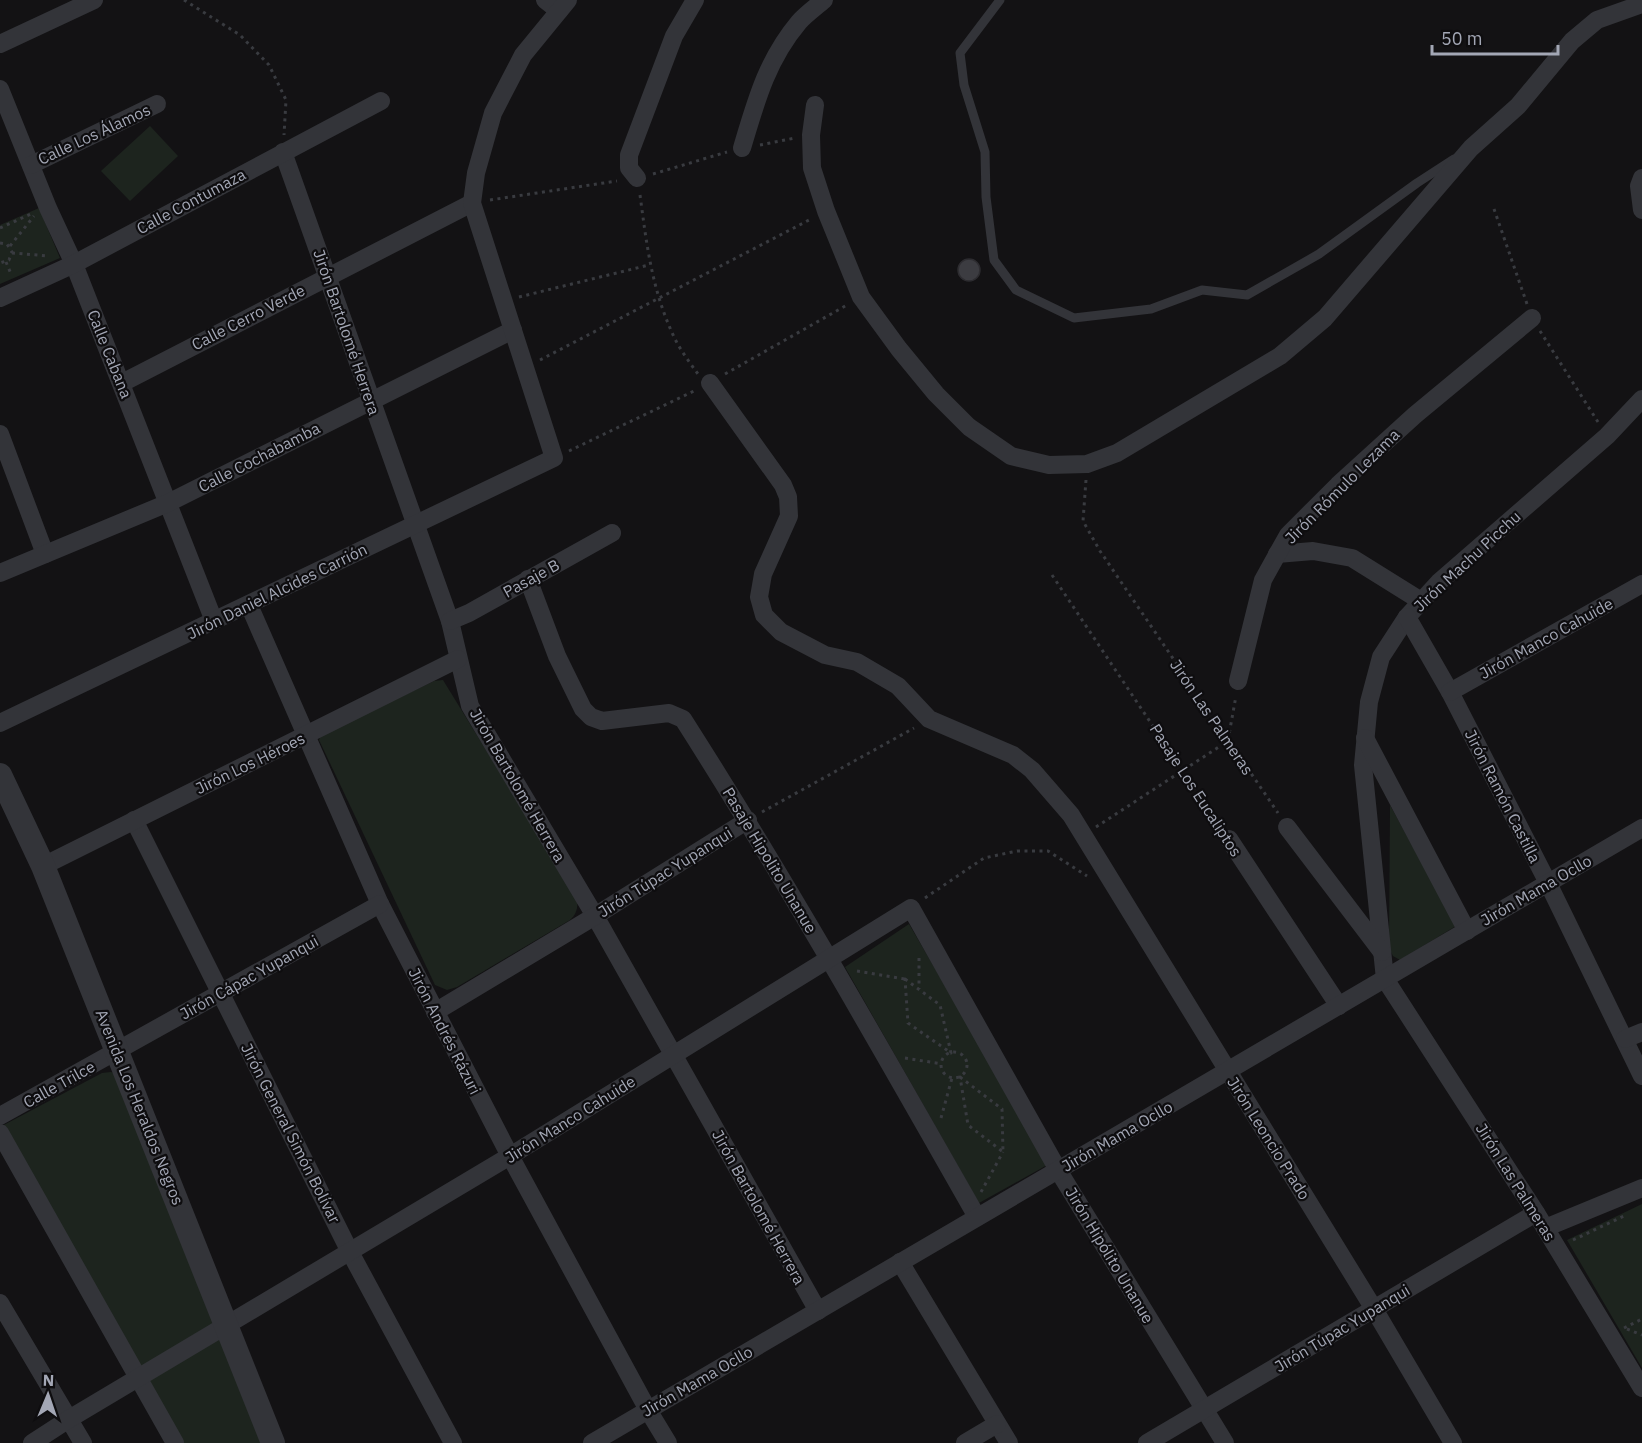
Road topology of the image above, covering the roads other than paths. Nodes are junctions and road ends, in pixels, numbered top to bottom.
1 (94, 0) edge
2 (695, 0) edge
3 (824, 0) edge
4 (1000, 0) edge
5 (558, 4) edge
6 (1642, 4) edge
7 (1622, 5) edge
8 (0, 44) edge
9 (0, 89) edge
10 (381, 100) dead end
11 (158, 104) dead end
12 (815, 105) dead end
13 (742, 148) road end
14 (1471, 148) junction
15 (283, 152) junction
16 (31, 165) junction
17 (637, 178) road end
18 (1642, 178) edge
19 (472, 202) junction
20 (1642, 210) edge
21 (74, 264) junction
22 (327, 276) junction
23 (0, 298) edge
24 (1532, 318) dead end
25 (513, 330) junction
26 (122, 383) junction
27 (710, 383) road end
28 (1642, 399) edge
29 (371, 401) junction
30 (0, 434) edge
31 (168, 503) junction
32 (416, 525) junction
33 (612, 533) dead end
34 (45, 554) junction
35 (1277, 554) junction
36 (0, 573) edge
37 (528, 579) junction
38 (1642, 584) edge
39 (1421, 601) junction
40 (249, 605) junction
41 (1407, 617) junction
42 (214, 621) junction
43 (450, 621) junction
44 (458, 659) junction
45 (1238, 681) road end
46 (1450, 692) junction
47 (0, 723) edge
48 (307, 734) junction
49 (1365, 738) junction
50 (0, 775) edge
51 (134, 820) junction
52 (748, 820) junction
53 (1287, 827) road end
54 (1642, 828) edge
55 (1229, 839) road end
56 (43, 866) junction
57 (1548, 884) junction
58 (380, 904) junction
59 (911, 908) joint
60 (595, 916) junction
61 (1467, 931) junction
62 (1383, 953) junction
63 (830, 958) junction
64 (1385, 979) junction
65 (221, 993) junction
66 (1339, 1006) junction
67 (435, 1012) junction
68 (1634, 1035) edge
69 (118, 1051) junction
70 (674, 1056) junction
71 (1227, 1071) junction
72 (1642, 1076) edge
73 (0, 1116) edge
74 (0, 1133) edge
75 (510, 1156) junction
76 (1058, 1170) junction
77 (1642, 1188) edge
78 (977, 1217) junction
79 (1541, 1220) junction
80 (350, 1252) junction
81 (900, 1262) junction
82 (0, 1303) edge
83 (1374, 1309) junction
84 (818, 1311) junction
85 (227, 1326) junction
86 (138, 1379) junction
87 (1642, 1388) edge
88 (648, 1410) junction
89 (1204, 1410) junction
90 (69, 1419) junction
91 (997, 1424) junction
92 (32, 1443) edge
93 (83, 1443) edge
94 (175, 1443) edge
95 (273, 1443) edge
96 (453, 1443) edge
97 (592, 1443) edge
98 (668, 1443) edge
99 (965, 1443) edge
100 (1009, 1443) edge
101 (1147, 1443) edge
102 (1225, 1443) edge
103 (1453, 1443) edge

1 - 8 street
2 - 17 street
3 - 13 street
4 - 14 lane
5 - 19 street
6 - 7 street
7 - 14 street
9 - 16 street, Calle Cabana
10 - 15 street, Calle Contumaza
11 - 16 street, Calle Los Álamos
12 - 14 street
15 - 21 street, Calle Contumaza
15 - 22 street, Jirón Bartolomé Herrera
16 - 21 street, Calle Cabana
18 - 20 street
19 - 22 street, Calle Cerro Verde
19 - 25 street
21 - 23 street, Calle Contumaza
21 - 26 street, Calle Cabana
22 - 26 street, Calle Cerro Verde
22 - 29 street, Jirón Bartolomé Herrera
24 - 35 street, Jirón Rómulo Lezama
25 - 29 street, Calle Cochabamba
25 - 32 street, Jirón Daniel Alcides Carrión
26 - 31 street, Calle Cabana
27 - 71 street, Jirón Leoncio Prado
28 - 39 street, Jirón Machu Picchu
29 - 31 street, Calle Cochabamba
29 - 32 street, Jirón Bartolomé Herrera
30 - 34 street
31 - 34 street, Calle Cochabamba
31 - 42 street, Calle Cabana
32 - 40 street, Jirón Daniel Alcides Carrión
32 - 43 street, Jirón Bartolomé Herrera
33 - 37 street, Pasaje B
34 - 36 street, Calle Cochabamba
35 - 39 street
35 - 45 street, Jirón Rómulo Lezama
37 - 43 street, Pasaje B
37 - 52 street, Pasaje Hipolito Unanue
38 - 46 street, Jirón Manco Cahuide
39 - 41 street, Jirón Machu Picchu
40 - 42 street, Jirón Daniel Alcides Carrión
40 - 48 street, Jirón Andrés Rázuri
41 - 46 street, Jirón Ramón Castilla
41 - 49 street, Jirón Machu Picchu
42 - 47 street, Jirón Daniel Alcides Carrión
43 - 44 street, Jirón Bartolomé Herrera
44 - 48 street, Jirón Los Héroes
44 - 60 street, Jirón Bartolomé Herrera
46 - 57 street, Jirón Ramón Castilla
48 - 51 street, Jirón Los Héroes
48 - 58 street, Jirón Andrés Rázuri
49 - 61 street
49 - 62 street, Jirón Machu Picchu
50 - 56 street, Avenida Los Heraldos Negros
51 - 56 street, Jirón Los Héroes
51 - 65 street, Jirón General Simón Bolívar
52 - 60 street, Jirón Túpac Yupanqui
52 - 63 street, Pasaje Hipolito Unanue
53 - 62 street
54 - 57 street, Jirón Mama Ocllo
55 - 66 street, Pasaje Los Eucaliptos
56 - 69 street, Avenida Los Heraldos Negros
57 - 61 street, Jirón Mama Ocllo
57 - 68 street, Jirón Ramón Castilla
58 - 65 street, Jirón Cápac Yupanqui
58 - 67 street, Jirón Andrés Rázuri
59 - 63 street, Jirón Manco Cahuide
59 - 76 street, Jirón Hipólito Unanue
60 - 67 street, Jirón Túpac Yupanqui
60 - 70 street, Jirón Bartolomé Herrera
61 - 64 street, Jirón Mama Ocllo
62 - 64 street, Jirón Machu Picchu
63 - 70 street, Jirón Manco Cahuide
63 - 78 street, Pasaje Hipolito Unanue
64 - 66 street, Jirón Mama Ocllo
64 - 79 street, Jirón Las Palmeras
65 - 69 street, Jirón Cápac Yupanqui
65 - 80 street, Jirón General Simón Bolívar
66 - 71 street, Jirón Mama Ocllo
67 - 75 street, Jirón Andrés Rázuri
68 - 72 street, Jirón Ramón Castilla
69 - 73 street, Calle Trilce
69 - 85 street, Avenida Los Heraldos Negros
70 - 75 street, Jirón Manco Cahuide
70 - 84 street, Jirón Bartolomé Herrera
71 - 76 street, Jirón Mama Ocllo
71 - 83 street, Jirón Leoncio Prado
74 - 86 street
75 - 80 street, Jirón Manco Cahuide
75 - 88 street, Jirón Andrés Rázuri
76 - 78 street, Jirón Mama Ocllo
76 - 89 street, Jirón Hipólito Unanue
77 - 79 street, Jirón Túpac Yupanqui
78 - 81 street, Jirón Mama Ocllo
79 - 83 street, Jirón Túpac Yupanqui
79 - 87 street, Jirón Las Palmeras
80 - 85 street, Jirón Manco Cahuide
80 - 96 street, Jirón General Simón Bolívar
81 - 84 street, Jirón Mama Ocllo
81 - 91 street
82 - 90 street
83 - 89 street, Jirón Túpac Yupanqui
83 - 103 street, Jirón Leoncio Prado
84 - 88 street, Jirón Mama Ocllo
85 - 86 street, Jirón Manco Cahuide
85 - 95 street, Avenida Los Heraldos Negros
86 - 90 street, Jirón Manco Cahuide
86 - 94 street
88 - 97 street, Jirón Mama Ocllo
88 - 98 street, Jirón Andrés Rázuri
89 - 101 street, Jirón Túpac Yupanqui
89 - 102 street, Jirón Hipólito Unanue
90 - 92 street, Jirón Manco Cahuide
90 - 93 street
91 - 99 street
91 - 100 street

